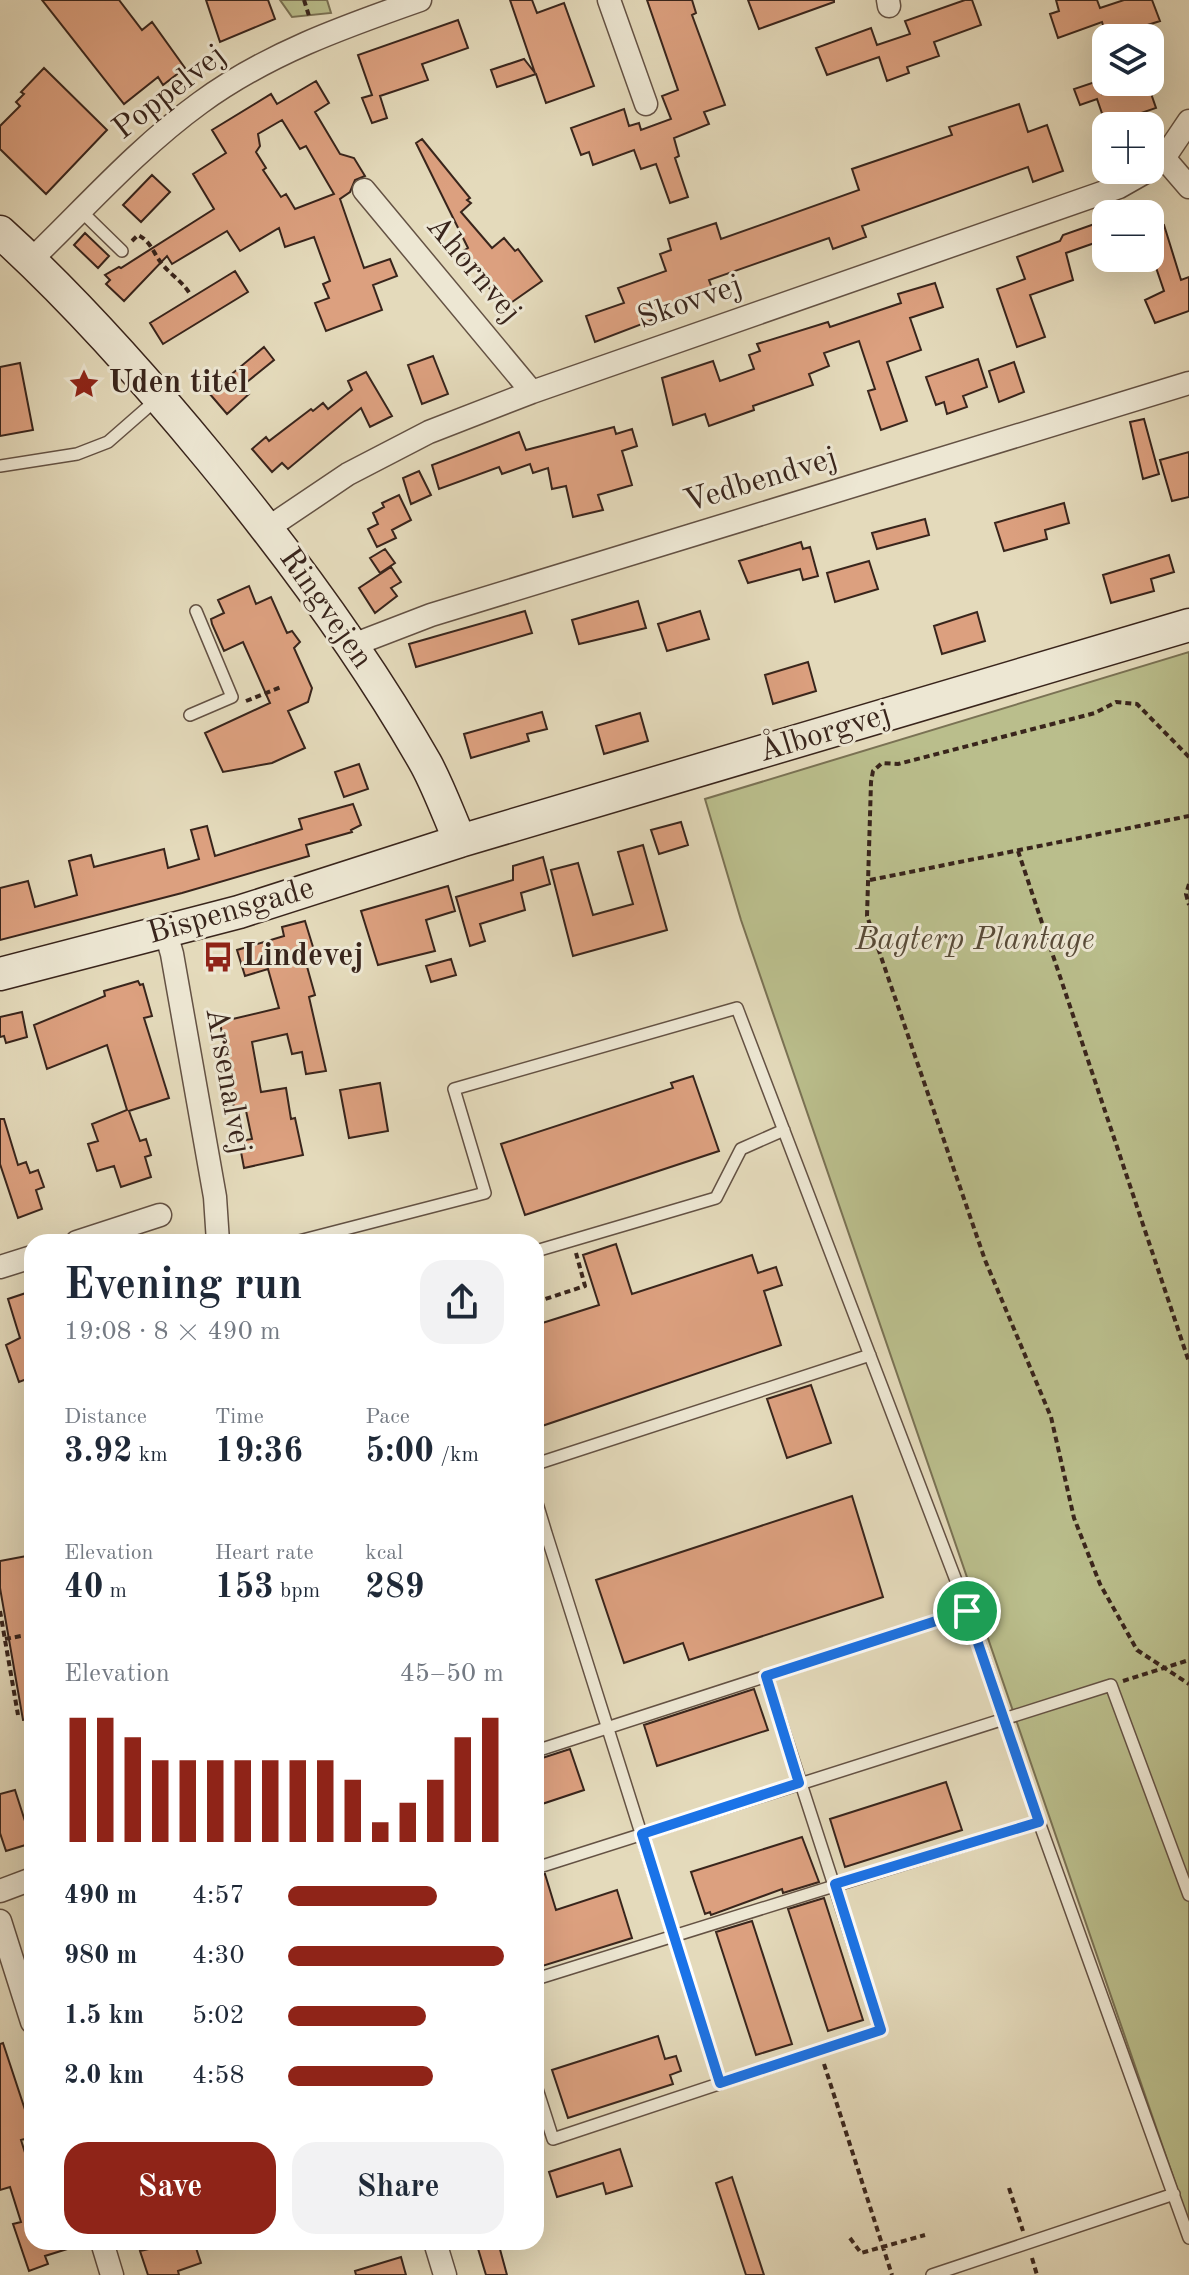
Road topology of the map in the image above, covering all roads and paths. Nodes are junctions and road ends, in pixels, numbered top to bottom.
1 (420, 0) edge
2 (609, 0) edge
3 (646, 104) dead end
4 (1189, 121) edge
5 (1164, 153) edge
6 (1164, 172) edge
7 (1124, 184) edge
8 (1189, 187) edge
9 (364, 190) dead end
10 (81, 211) junction
11 (0, 232) edge
12 (122, 251) joint
13 (31, 260) junction
14 (190, 294) dead end
15 (1189, 383) edge
16 (532, 392) junction
17 (159, 397) junction
18 (0, 466) edge
19 (268, 528) junction
20 (196, 611) dead end
21 (1189, 625) edge
22 (353, 645) junction
23 (281, 687) dead end
24 (232, 697) junction
25 (190, 715) dead end
26 (1189, 757) edge
27 (1189, 816) edge
28 (460, 841) junction
29 (1018, 851) junction
30 (870, 880) junction
31 (1189, 884) edge
32 (1189, 905) edge
33 (166, 933) junction
34 (0, 974) edge
35 (784, 1130) junction
36 (160, 1215) dead end
37 (102, 1234) edge
38 (217, 1234) edge
39 (326, 1234) edge
40 (572, 1241) junction
41 (544, 1249) edge
42 (24, 1260) edge
43 (0, 1267) edge
44 (544, 1299) edge
45 (870, 1355) junction
46 (1189, 1362) edge
47 (544, 1461) edge
48 (544, 1543) edge
49 (0, 1611) edge
50 (967, 1611) junction
51 (24, 1635) edge
52 (5, 1639) junction
53 (1189, 1660) edge
54 (1166, 1667) junction
55 (766, 1676) junction
56 (1189, 1684) edge
57 (1111, 1685) junction
58 (18, 1715) dead end
59 (1004, 1717) junction
60 (608, 1726) junction
61 (544, 1748) edge
62 (799, 1783) junction
63 (1039, 1822) junction
64 (642, 1834) junction
65 (544, 1865) edge
66 (24, 1882) edge
67 (835, 1884) junction
68 (0, 1891) edge
69 (1189, 1895) edge
70 (0, 1921) edge
71 (676, 1937) junction
72 (544, 1977) edge
73 (24, 1997) edge
74 (820, 2050) junction
75 (720, 2083) junction
76 (544, 2111) edge
77 (1174, 2194) junction
78 (925, 2235) dead end
79 (850, 2238) dead end
80 (1189, 2238) edge
81 (884, 2247) junction
82 (104, 2250) edge
83 (437, 2250) edge
84 (112, 2275) edge
85 (445, 2275) edge
86 (892, 2275) edge
87 (932, 2275) edge

1 - 10 street, Poppelvej
2 - 3 street
4 - 5 street, Skovvej
6 - 8 street
7 - 16 street, Skovvej
9 - 16 street, Ahornvej
10 - 12 lane
10 - 13 street, Poppelvej
11 - 13 main road, Ringvejen
12 - 14 path
13 - 17 main road, Ringvejen
15 - 22 street, Vedbendvej
16 - 19 street, Skovvej
17 - 18 lane
17 - 19 main road, Ringvejen
19 - 22 main road, Ringvejen
20 - 24 lane
21 - 28 main road, Ålborgvej
22 - 28 main road, Ringvejen
23 - 24 path
24 - 25 lane
26 - 30 path
27 - 29 path
28 - 33 main road, Bispensgade
29 - 30 path
29 - 46 path
30 - 54 path
31 - 32 path
33 - 34 main road, Bispensgade
33 - 38 street, Arsenalvej
35 - 39 lane
35 - 40 lane
35 - 45 lane
36 - 37 street
40 - 41 lane
40 - 44 path
42 - 43 street
45 - 47 lane
45 - 50 lane
48 - 60 lane
49 - 52 path
50 - 55 lane
50 - 59 lane
51 - 52 path
52 - 58 path
53 - 54 path
54 - 56 path
54 - 57 path
55 - 60 lane
55 - 62 lane
57 - 59 lane
57 - 69 lane
59 - 62 lane
59 - 63 lane
60 - 61 lane
60 - 64 lane
62 - 64 lane
62 - 67 lane
63 - 67 lane
63 - 77 lane
64 - 65 lane
64 - 71 lane
66 - 68 street
67 - 71 lane
67 - 74 lane
70 - 73 street
71 - 72 lane
71 - 75 lane
74 - 75 lane
74 - 81 path
75 - 76 lane
77 - 80 lane
77 - 87 lane
78 - 81 path
79 - 81 path
81 - 86 path
82 - 84 street
83 - 85 street

